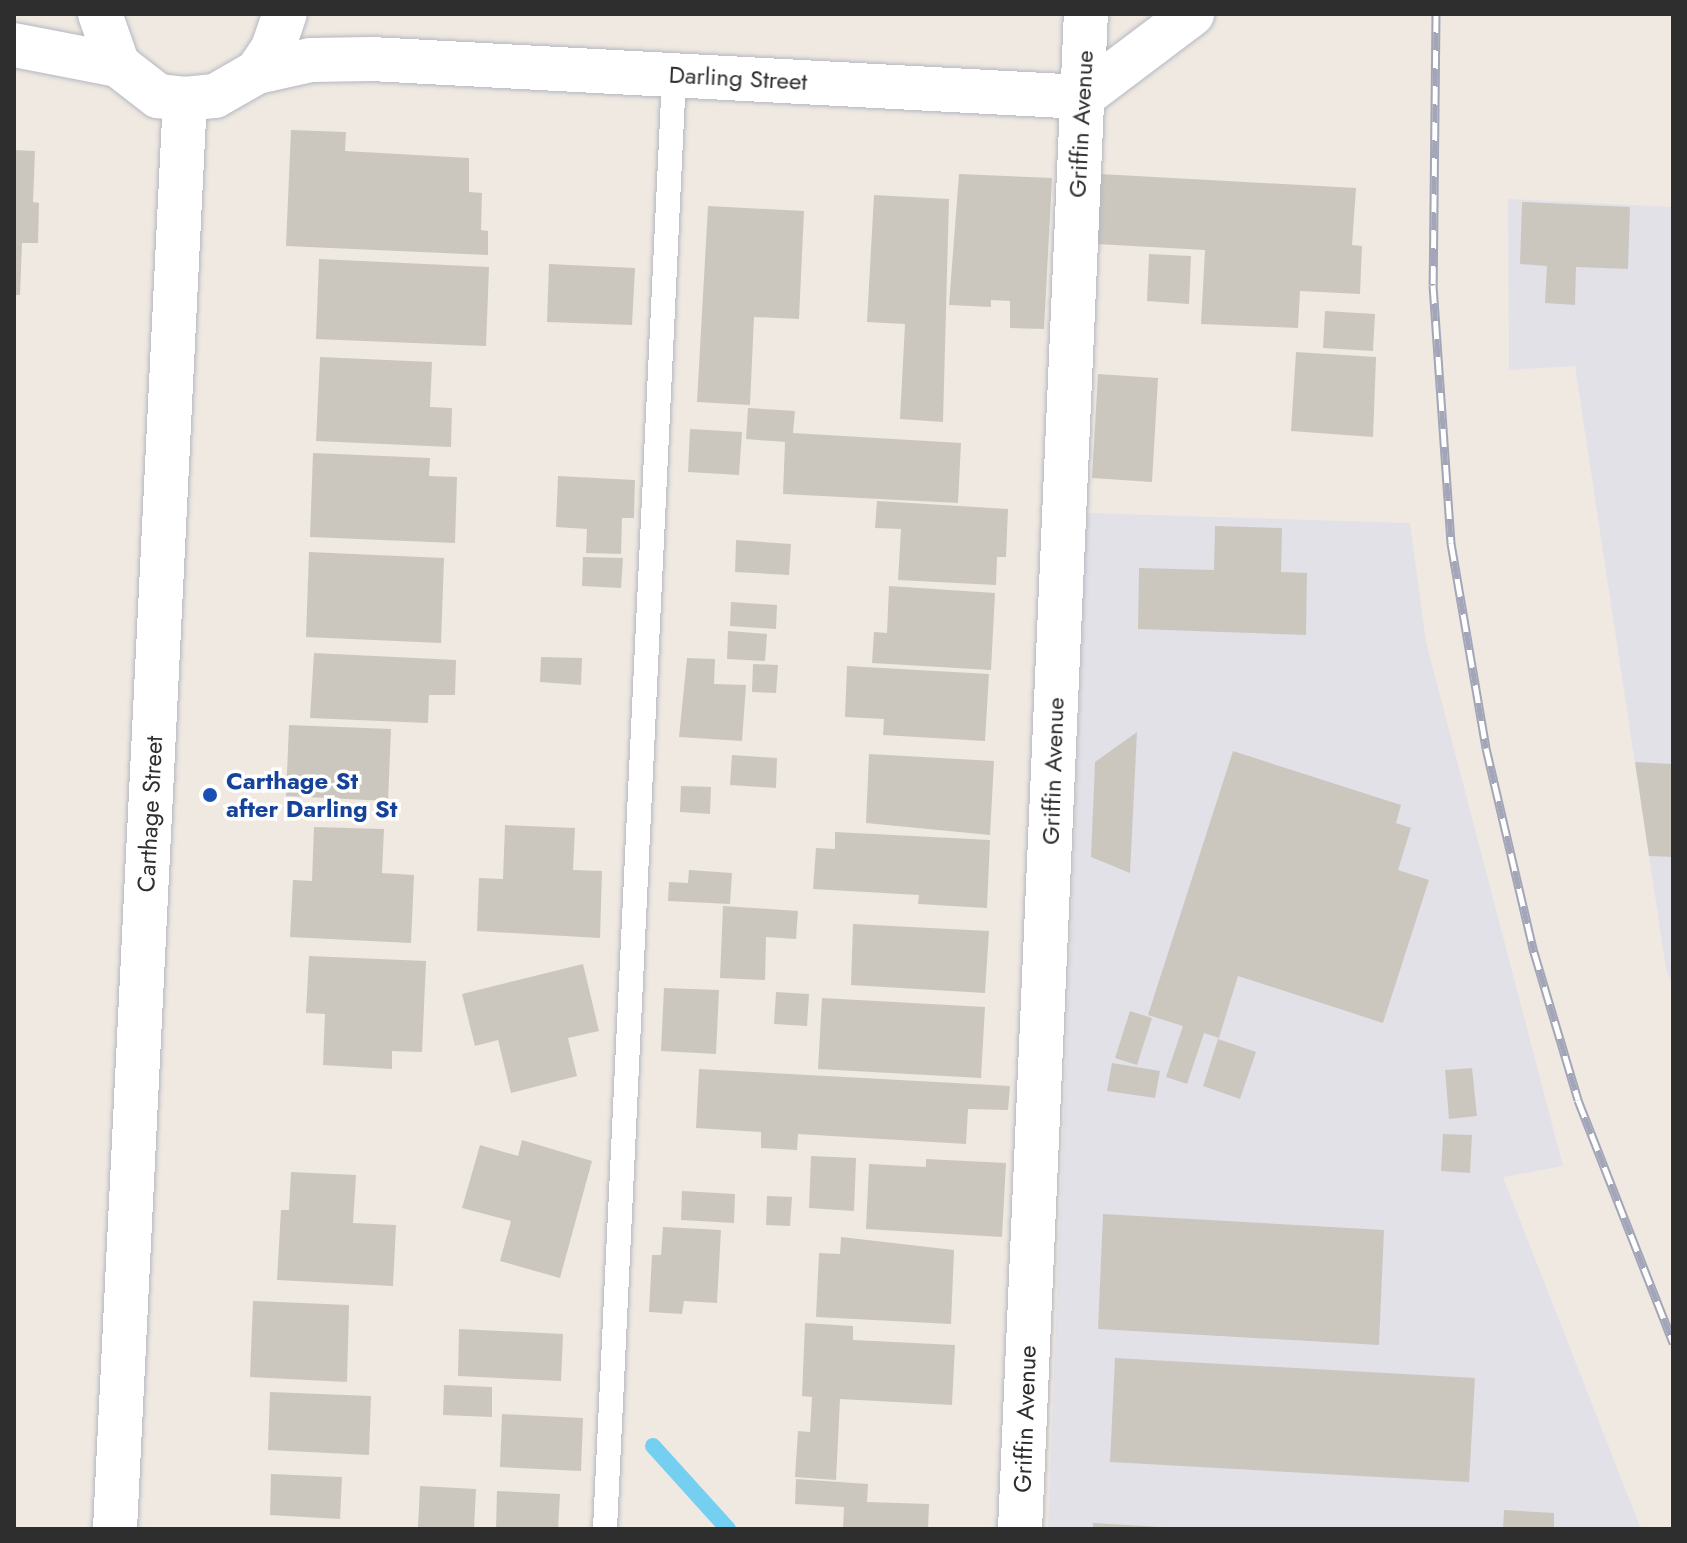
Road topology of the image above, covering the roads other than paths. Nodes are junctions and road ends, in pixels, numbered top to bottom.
1 (100, 14) edge
2 (285, 14) edge
3 (1086, 14) edge
4 (1192, 14) edge
5 (14, 45) edge
6 (118, 65) junction
7 (257, 72) junction
8 (674, 75) junction
9 (1082, 97) junction
10 (185, 99) junction
11 (115, 1529) edge
12 (605, 1529) edge
13 (1020, 1529) edge

1 - 6 street
2 - 7 street
3 - 9 street, Griffin Avenue
4 - 9 street
5 - 6 street
6 - 10 street
7 - 8 street, Darling Street
7 - 10 street
8 - 9 street, Darling Street
8 - 12 lane
9 - 13 street, Griffin Avenue
10 - 11 street, Carthage Street

